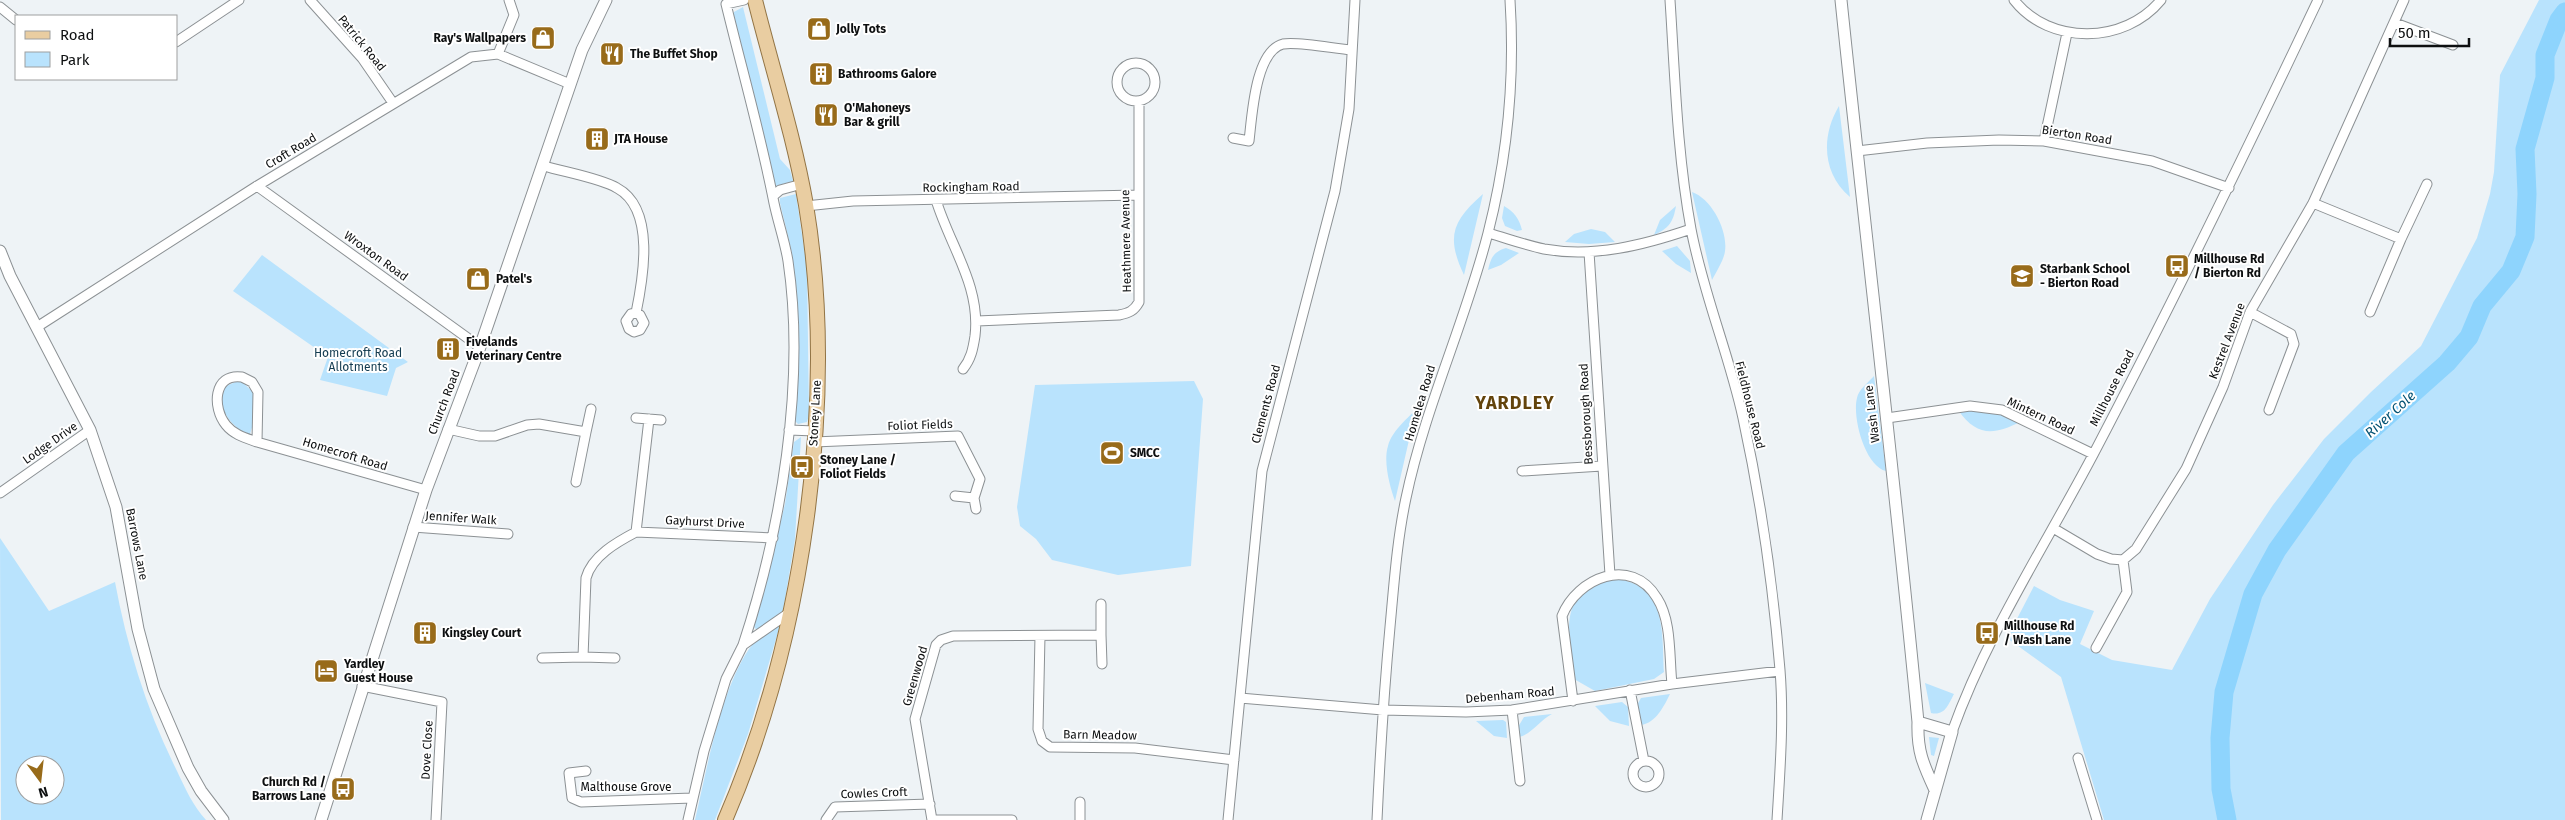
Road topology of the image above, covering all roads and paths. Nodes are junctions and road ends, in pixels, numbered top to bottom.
1 (239, 0) edge
2 (310, 0) edge
3 (509, 0) edge
4 (606, 0) edge
5 (744, 0) edge
6 (755, 0) edge
7 (1355, 0) edge
8 (1510, 0) edge
9 (1670, 0) edge
10 (1841, 0) edge
11 (2014, 0) edge
12 (2161, 0) edge
13 (2318, 0) edge
14 (2404, 0) edge
15 (726, 2) edge
16 (0, 7) edge
17 (15, 19) edge
18 (2395, 23) junction
19 (2067, 33) junction
20 (178, 41) edge
21 (2453, 45) dead end
22 (1352, 50) junction
23 (498, 54) junction
24 (570, 84) junction
25 (1139, 101) junction
26 (393, 104) junction
27 (1233, 138) dead end
28 (2044, 141) junction
29 (1857, 151) junction
30 (544, 166) junction
31 (802, 184) junction
32 (2427, 184) dead end
33 (258, 186) junction
34 (2229, 188) junction
35 (1138, 195) junction
36 (773, 196) junction
37 (936, 200) junction
38 (2313, 203) junction
39 (806, 206) junction
40 (1691, 229) junction
41 (1488, 233) junction
42 (2401, 239) junction
43 (0, 251) edge
44 (1589, 252) junction
45 (0, 263) edge
46 (10, 276) junction
47 (2250, 312) junction
48 (2370, 312) dead end
49 (636, 313) dead end
50 (977, 321) junction
51 (37, 327) junction
52 (480, 347) junction
53 (963, 368) dead end
54 (591, 409) dead end
55 (2269, 410) dead end
56 (636, 418) dead end
57 (1887, 418) junction
58 (648, 419) junction
59 (661, 420) dead end
60 (448, 428) junction
61 (90, 430) junction
62 (789, 430) junction
63 (586, 432) junction
64 (814, 436) junction
65 (257, 442) junction
66 (2093, 454) junction
67 (1602, 466) junction
68 (1522, 471) dead end
69 (576, 482) dead end
70 (426, 490) junction
71 (0, 494) edge
72 (955, 496) dead end
73 (974, 498) junction
74 (976, 509) dead end
75 (413, 527) junction
76 (2053, 528) junction
77 (636, 532) junction
78 (508, 534) dead end
79 (773, 538) junction
80 (2123, 560) junction
81 (1610, 575) junction
82 (1101, 604) dead end
83 (789, 613) junction
84 (1101, 635) junction
85 (1040, 636) junction
86 (743, 645) junction
87 (2096, 648) dead end
88 (583, 657) junction
89 (542, 658) dead end
90 (616, 658) dead end
91 (1102, 664) dead end
92 (1780, 671) junction
93 (1672, 684) junction
94 (362, 686) junction
95 (1630, 690) junction
96 (1240, 698) junction
97 (1573, 701) junction
98 (1383, 710) junction
99 (1512, 710) junction
100 (1918, 722) junction
101 (1952, 732) junction
102 (2078, 758) dead end
103 (1234, 760) junction
104 (1644, 762) dead end
105 (586, 771) dead end
106 (1520, 781) dead end
107 (1935, 790) junction
108 (692, 798) junction
109 (1080, 802) dead end
110 (930, 804) junction
111 (223, 820) edge
112 (321, 820) edge
113 (436, 820) edge
114 (688, 820) edge
115 (725, 820) edge
116 (826, 820) edge
117 (932, 820) edge
118 (1012, 820) edge
119 (1080, 820) edge
120 (1228, 820) edge
121 (1377, 820) edge
122 (1777, 820) edge
123 (1927, 820) edge
124 (2097, 820) edge

1 - 20 street
2 - 26 street, Patrick Road
3 - 23 street
4 - 24 street, Church Road
5 - 15 street
6 - 31 main road, Stoney Lane
7 - 22 street, Clements Road
8 - 41 street, Homelea Road
9 - 40 street, Fieldhouse Road
10 - 29 street, Wash Lane
11 - 19 street
12 - 19 street
13 - 34 street, Millhouse Road
14 - 18 street, Kestrel Avenue
15 - 36 street
16 - 17 street
18 - 21 street
18 - 38 street, Kestrel Avenue
19 - 28 street
22 - 27 street
22 - 96 street, Clements Road
23 - 24 street, Croft Road
23 - 26 street, Croft Road
24 - 30 street, Church Road
25 - 25 street
25 - 35 street, Heathmere Avenue
26 - 33 street, Croft Road
28 - 29 street, Bierton Road
28 - 34 street, Bierton Road
29 - 57 street, Wash Lane
30 - 49 street
30 - 52 street, Church Road
31 - 36 street
31 - 39 main road, Stoney Lane
32 - 42 street
33 - 51 street, Croft Road
33 - 52 street, Wroxton Road
34 - 66 street, Millhouse Road
35 - 37 street, Rockingham Road
35 - 50 street, Heathmere Avenue
36 - 62 street
37 - 39 street, Rockingham Road
37 - 50 street
38 - 42 street
38 - 47 street, Kestrel Avenue
39 - 64 main road, Stoney Lane
40 - 44 street
40 - 92 street, Fieldhouse Road
41 - 44 street
41 - 98 street, Homelea Road
42 - 48 street
43 - 46 street, Barrows Lane
44 - 67 street, Bessborough Road
45 - 46 street, Barrows Lane
46 - 51 street, Barrows Lane
47 - 55 street
47 - 80 street, Kestrel Avenue
50 - 53 street
51 - 61 street, Barrows Lane
52 - 60 street, Church Road
54 - 63 street
56 - 58 street
57 - 66 street, Mintern Road
57 - 100 street, Wash Lane
58 - 59 street
58 - 77 street
60 - 63 street
60 - 70 street, Church Road
61 - 71 street, Lodge Drive
61 - 111 street, Barrows Lane
62 - 64 street
62 - 79 street
63 - 69 street
64 - 73 street, Foliot Fields
64 - 83 main road, Stoney Lane
65 - 65 street, Homecroft Road
65 - 70 street, Homecroft Road
66 - 76 street, Millhouse Road
67 - 68 street
67 - 81 street, Bessborough Road
70 - 75 street, Church Road
72 - 73 street
73 - 74 street, Foliot Fields
75 - 78 street, Jennifer Walk
75 - 94 street, Church Road
76 - 80 street
76 - 101 street, Millhouse Road
77 - 79 street, Gayhurst Drive
77 - 88 street
79 - 86 street
80 - 87 street
81 - 93 street
81 - 97 street
82 - 84 street
83 - 86 street
83 - 115 main road, Stoney Lane
84 - 85 street, Greenwood
84 - 91 street
85 - 103 street, Barn Meadow
85 - 110 street, Greenwood
86 - 108 street
88 - 89 street
88 - 90 street
92 - 93 street, Debenham Road
92 - 122 street, Fieldhouse Road
93 - 95 street, Debenham Road
94 - 112 street, Church Road
94 - 113 street, Dove Close
95 - 97 street, Debenham Road
95 - 104 street
96 - 98 street, Debenham Road
96 - 103 street, Clements Road
97 - 99 street, Debenham Road
98 - 99 street, Debenham Road
98 - 121 street, Homelea Road
99 - 106 street
100 - 101 street
100 - 107 street, Wash Lane
101 - 107 street, Millhouse Road
102 - 124 street
103 - 120 street, Clements Road
105 - 108 street, Malthouse Grove
107 - 123 street
108 - 114 street
109 - 119 street
110 - 116 street, Cowles Croft
110 - 117 street, Greenwood
117 - 118 street

